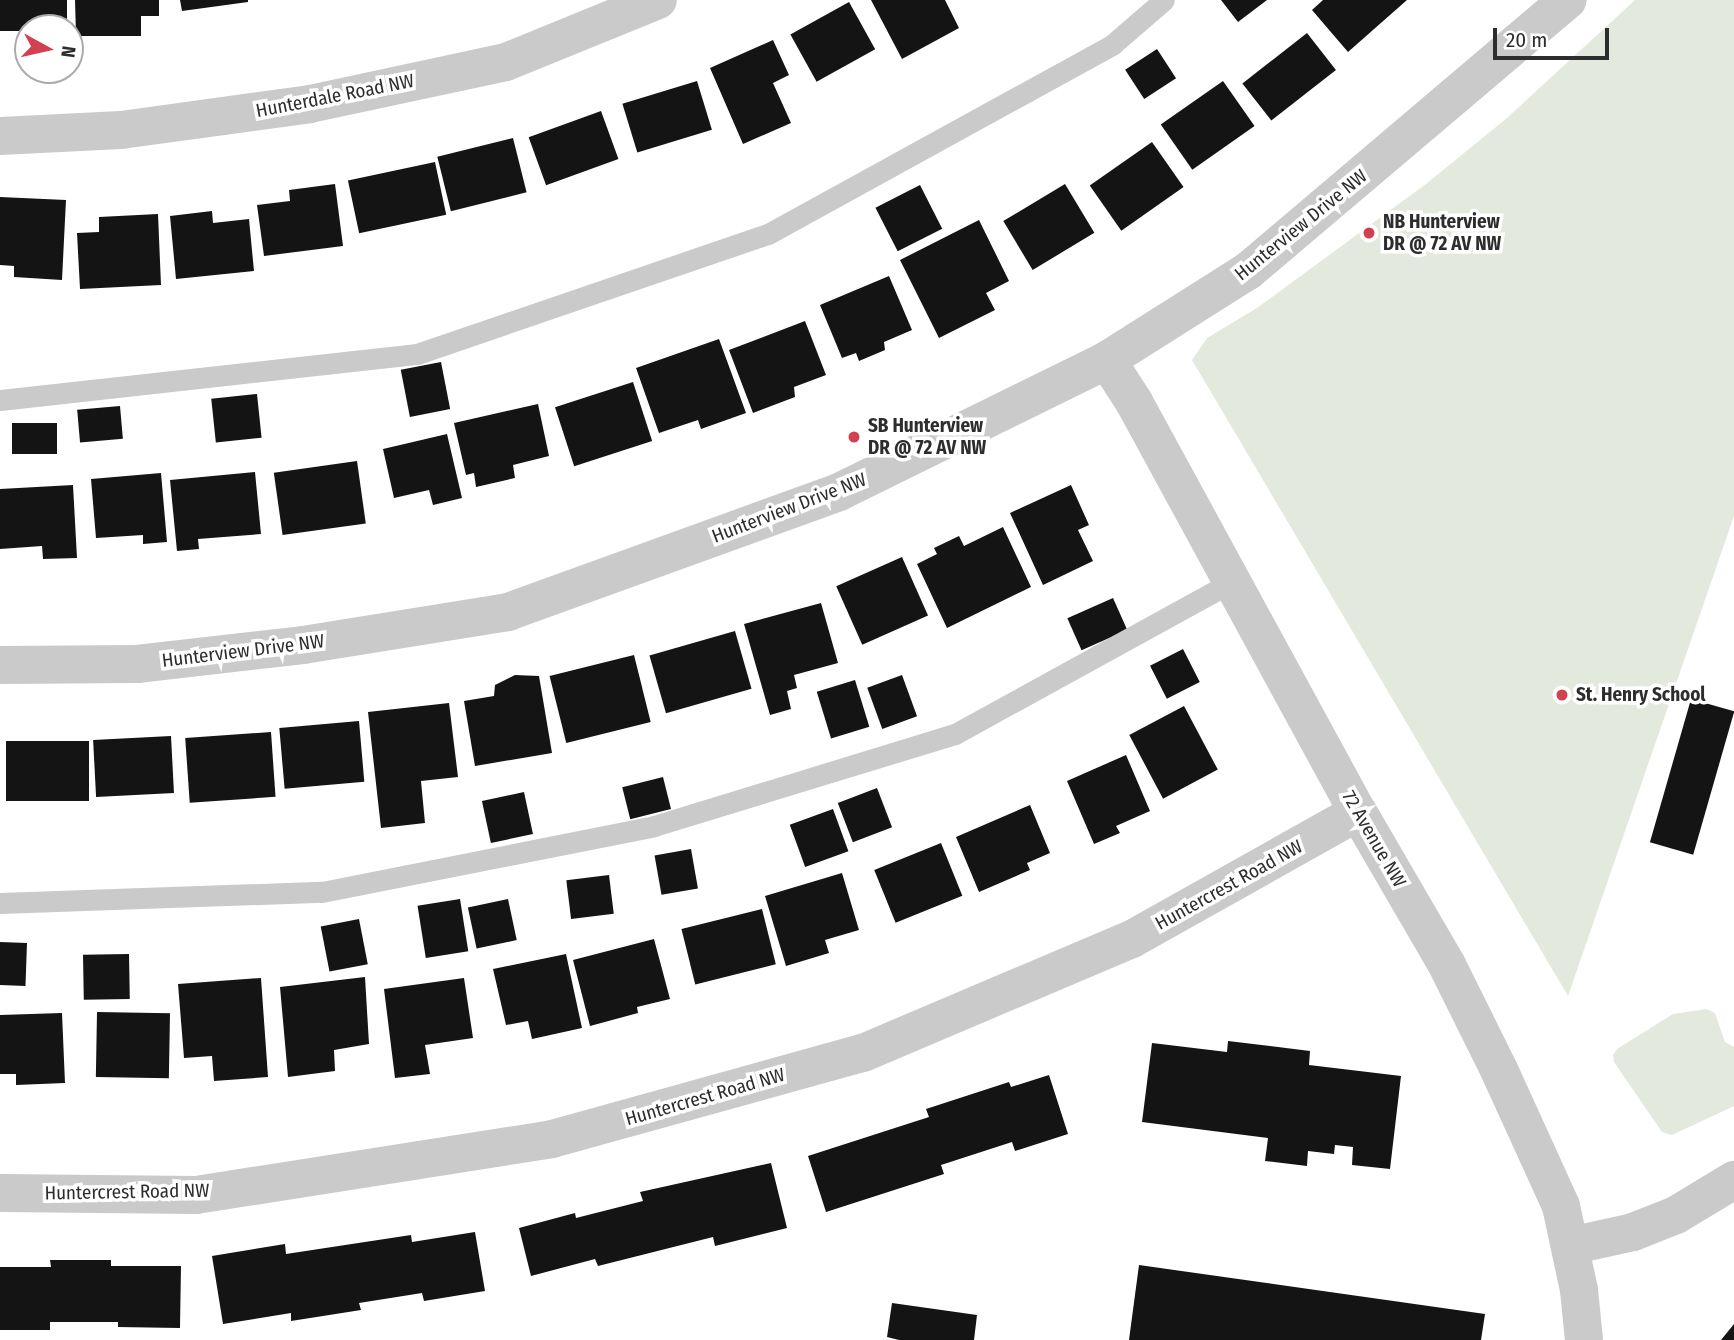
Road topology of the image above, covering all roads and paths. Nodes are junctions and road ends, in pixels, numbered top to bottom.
1 (658, 0) edge
2 (1164, 0) edge
3 (1567, 0) edge
4 (0, 136) edge
5 (1107, 360) junction
6 (0, 400) edge
7 (1232, 582) junction
8 (0, 665) edge
9 (1358, 812) junction
10 (0, 903) edge
11 (1734, 1180) edge
12 (0, 1193) edge
13 (1570, 1246) junction
14 (1584, 1340) edge

1 - 4 street, Hunterdale Road NW
2 - 6 lane
3 - 5 street, Hunterview Drive NW
5 - 7 street, 72 Avenue NW
5 - 8 street, Hunterview Drive NW
7 - 9 street, 72 Avenue NW
7 - 10 lane
9 - 12 street, Huntercrest Road NW
9 - 13 street, 72 Avenue NW
11 - 13 street
13 - 14 street, 72 Avenue NW

